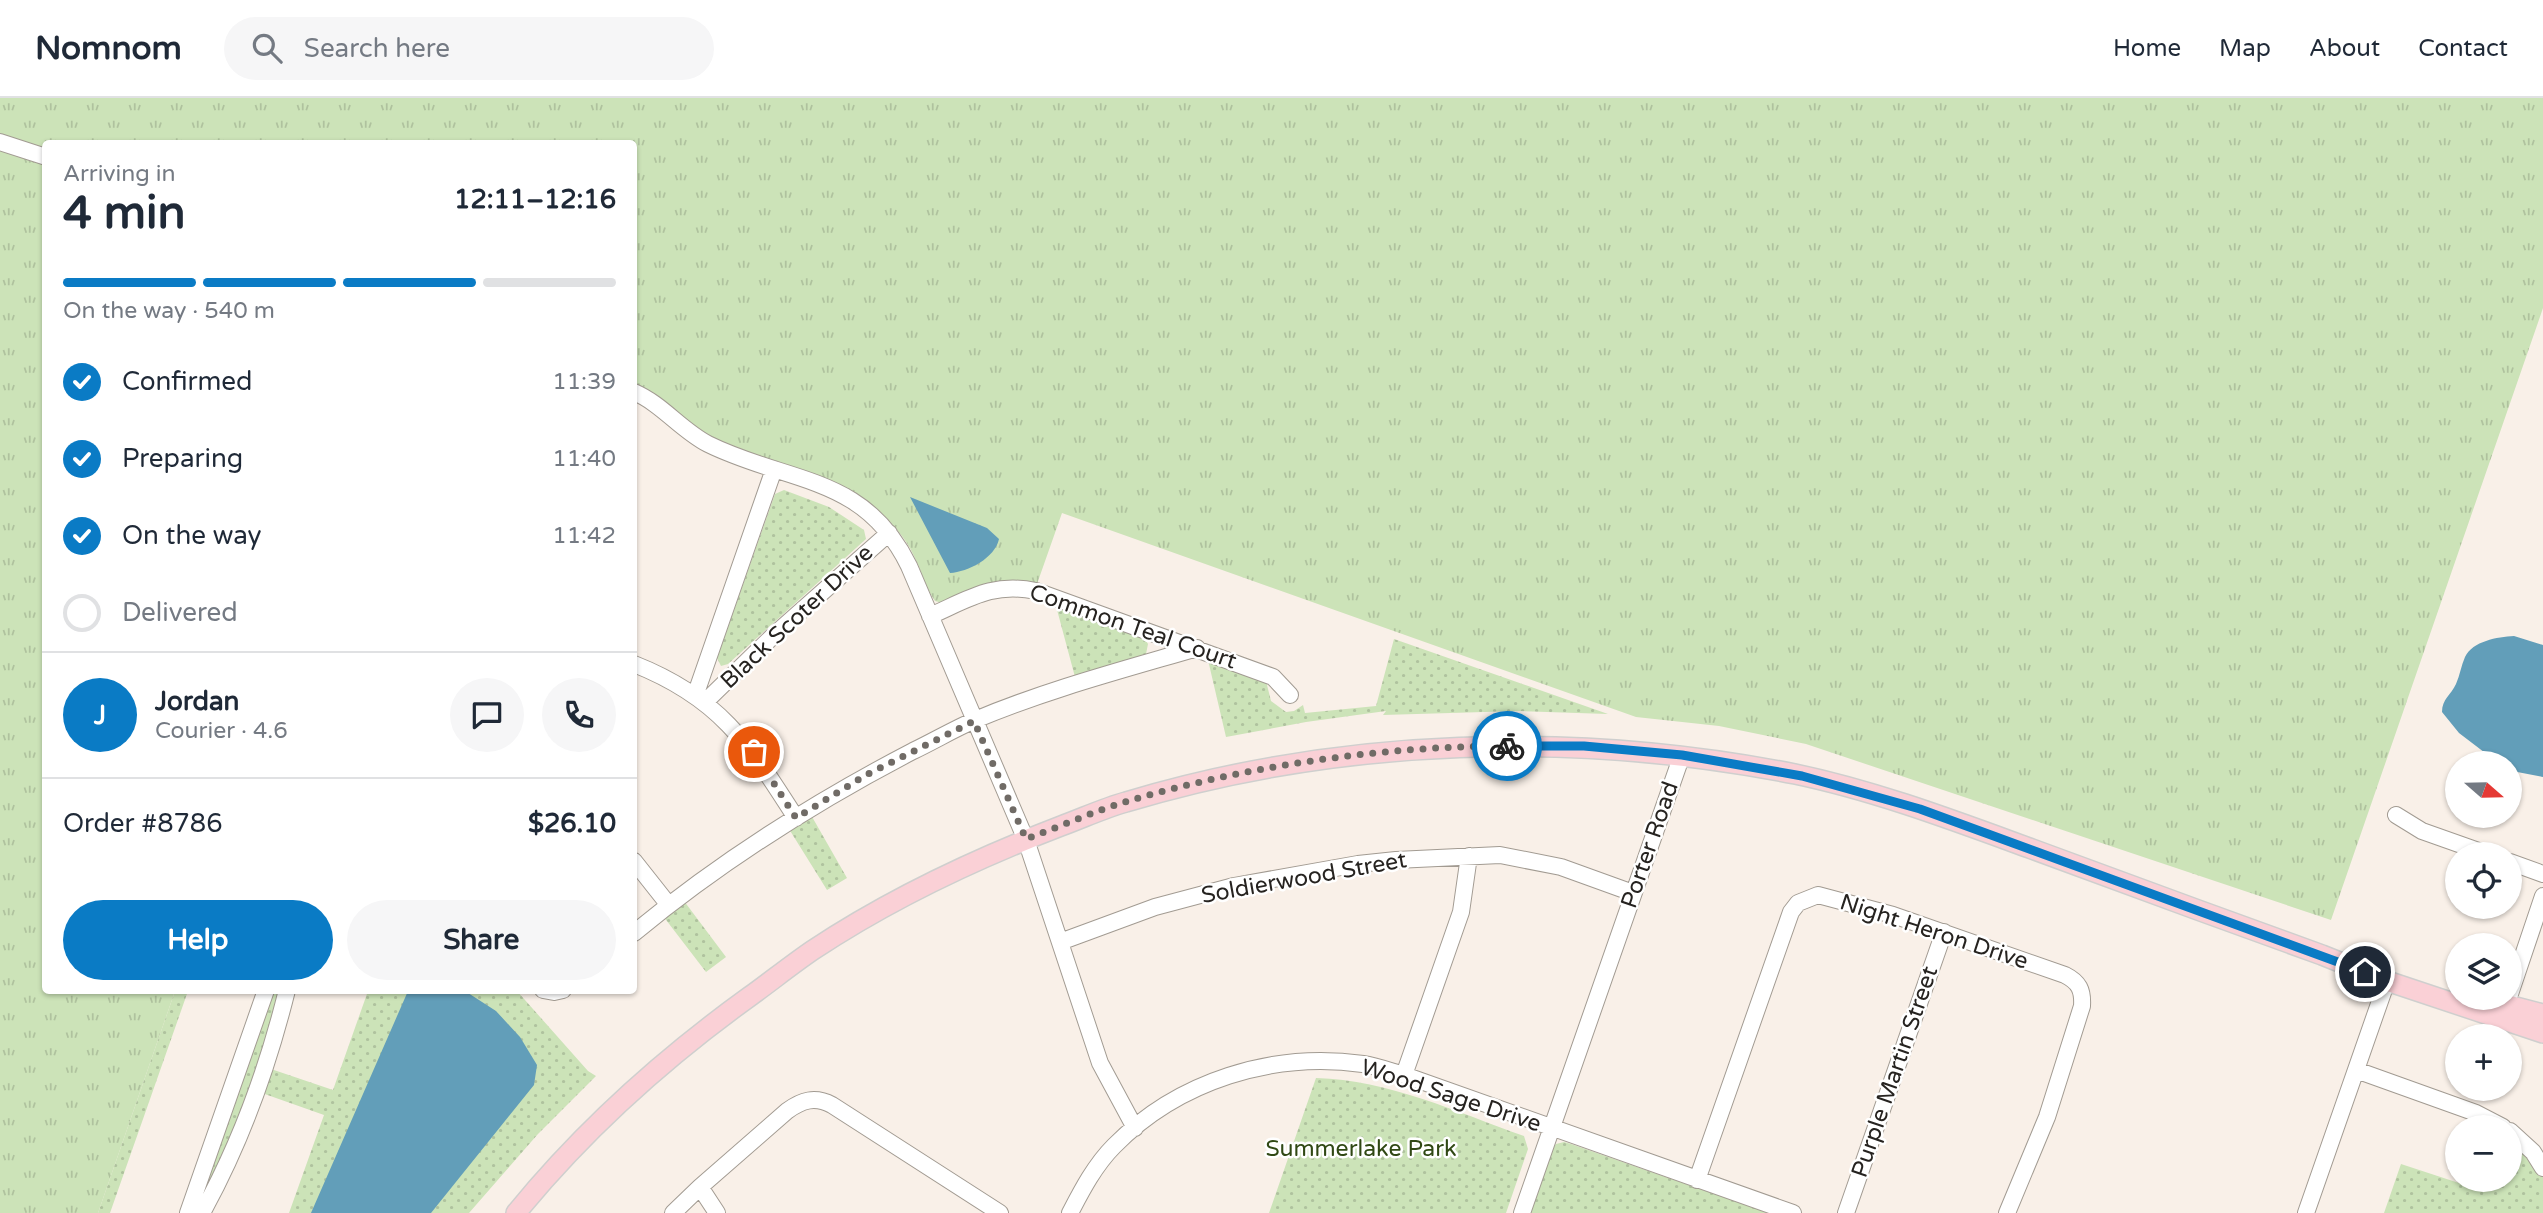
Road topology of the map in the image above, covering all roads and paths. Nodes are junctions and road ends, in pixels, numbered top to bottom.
1 (0, 142) edge
2 (42, 157) edge
3 (637, 399) edge
4 (774, 469) junction
5 (889, 533) junction
6 (930, 616) junction
7 (1196, 648) junction
8 (637, 665) edge
9 (1290, 695) dead end
10 (699, 699) junction
11 (974, 721) junction
12 (1682, 755) junction
13 (2396, 815) dead end
14 (796, 818) junction
15 (1026, 839) junction
16 (2453, 842) edge
17 (1469, 856) junction
18 (637, 865) edge
19 (2522, 866) edge
20 (2543, 874) edge
21 (1633, 894) junction
22 (2543, 896) edge
23 (668, 904) junction
24 (637, 930) edge
25 (1944, 932) junction
26 (1060, 943) junction
27 (2322, 955) junction
28 (2522, 957) edge
29 (2387, 981) junction
30 (2445, 988) edge
31 (265, 994) edge
32 (286, 994) edge
33 (2522, 1002) edge
34 (2543, 1014) edge
35 (2543, 1034) edge
36 (2356, 1070) junction
37 (1404, 1075) junction
38 (2480, 1115) edge
39 (1135, 1128) junction
40 (1552, 1129) junction
41 (2522, 1142) edge
42 (2543, 1168) edge
43 (1698, 1180) junction
44 (700, 1187) junction
45 (188, 1213) edge
46 (202, 1213) edge
47 (516, 1213) edge
48 (673, 1213) edge
49 (717, 1213) edge
50 (1000, 1213) edge
51 (1070, 1213) edge
52 (1522, 1213) edge
53 (1793, 1213) edge
54 (1846, 1213) edge
55 (2007, 1213) edge
56 (2306, 1213) edge

1 - 2 street
3 - 4 street
4 - 5 street
4 - 10 street
5 - 6 street
5 - 10 street, Black Scoter Drive
6 - 7 street, Common Teal Court
6 - 11 street
7 - 9 street, Common Teal Court
7 - 11 street
8 - 10 street
10 - 14 street
11 - 14 street
11 - 15 street
12 - 15 main road
12 - 21 street, Porter Road
12 - 27 main road, Porter Road
13 - 16 street
14 - 23 street
15 - 26 street
15 - 47 main road
17 - 21 street, Soldierwood Street
17 - 26 street, Soldierwood Street
17 - 37 street
18 - 23 street
19 - 20 street
21 - 40 street, Porter Road
22 - 28 street
23 - 24 street
25 - 43 street, Night Heron Drive
25 - 54 street, Purple Martin Street
25 - 55 street, Night Heron Drive
26 - 39 street
27 - 29 main road, Porter Road
27 - 30 main road, Porter Road
29 - 35 main road, Porter Road
29 - 36 street
31 - 45 street
32 - 46 street
33 - 34 main road
36 - 38 street
36 - 56 street
37 - 39 street, Wood Sage Drive
37 - 40 street, Wood Sage Drive
39 - 51 street, Wood Sage Drive
40 - 43 street, Wood Sage Drive
40 - 52 street, Porter Road
41 - 42 street
43 - 53 street, Wood Sage Drive
44 - 48 street
44 - 49 street
44 - 50 street

